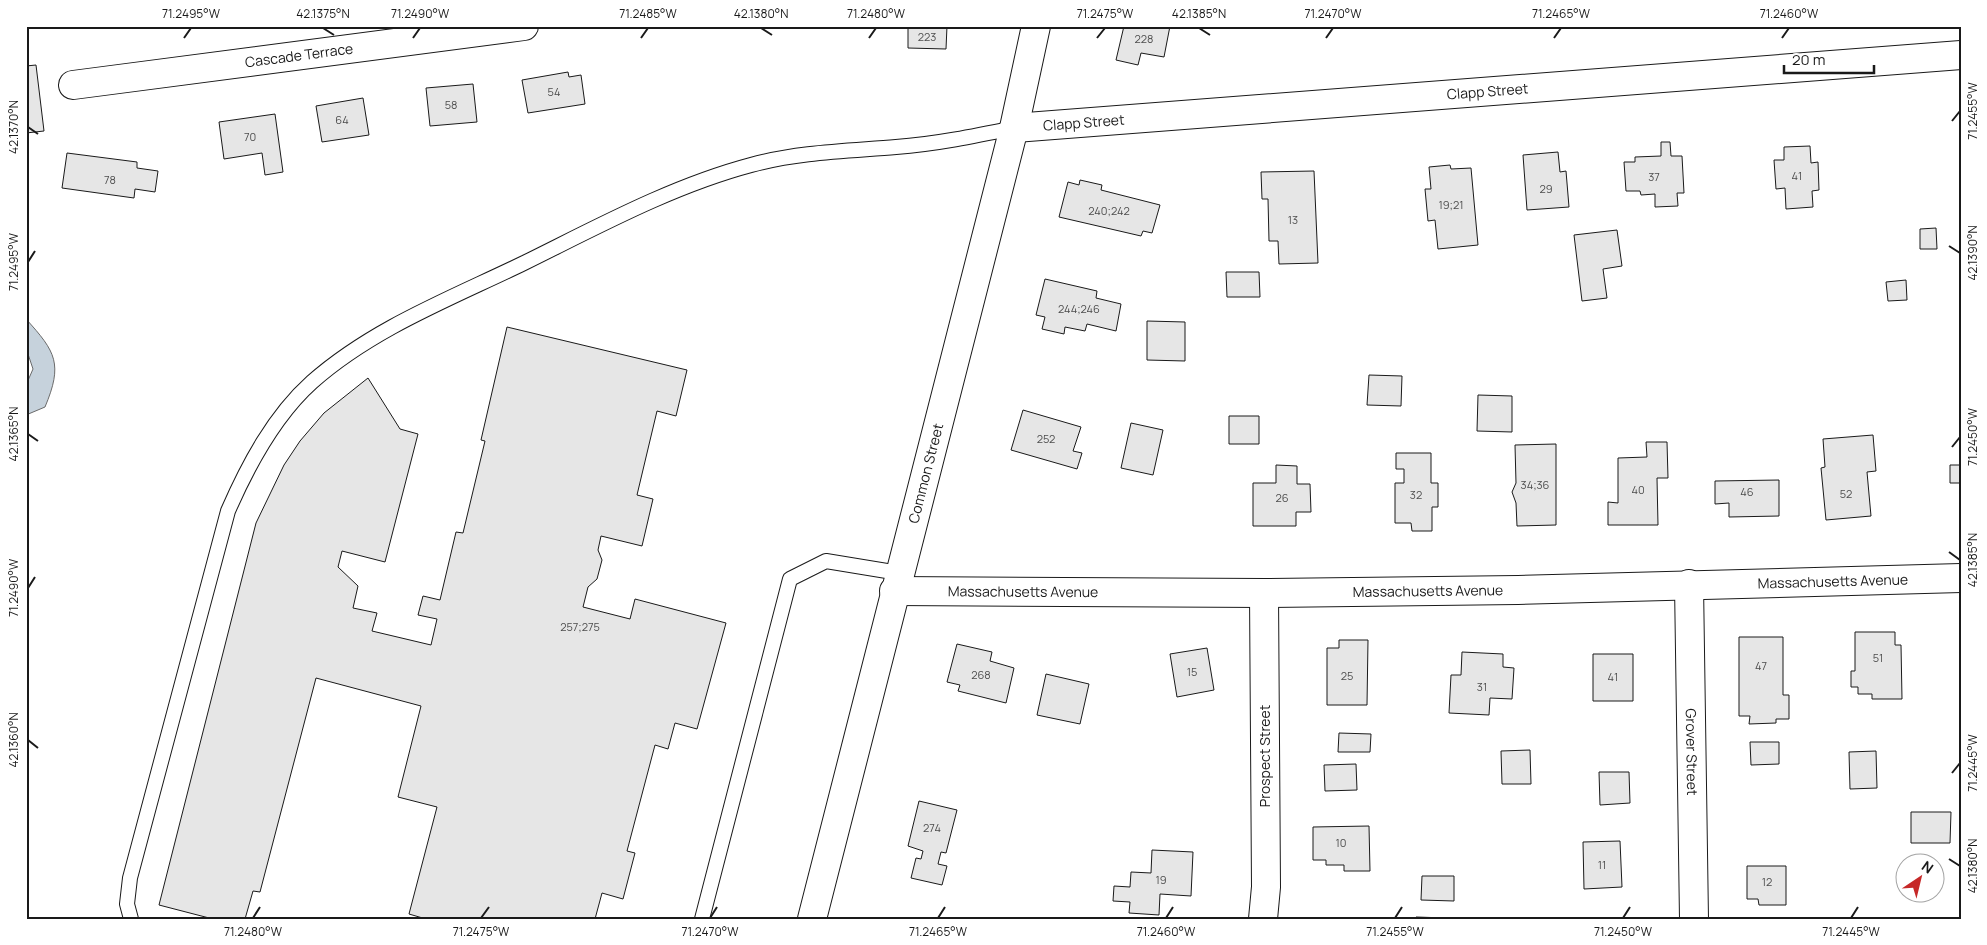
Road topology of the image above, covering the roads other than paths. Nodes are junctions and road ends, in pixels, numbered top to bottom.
1 (524, 26) edge
2 (1036, 26) edge
3 (1961, 56) edge
4 (73, 86) dead end
5 (1014, 128) junction
6 (1961, 578) edge
7 (897, 582) junction
8 (1689, 584) junction
9 (1264, 593) junction
10 (131, 919) edge
11 (702, 919) edge
12 (812, 919) edge
13 (1263, 919) edge
14 (1694, 919) edge

1 - 4 street, Cascade Terrace
2 - 5 street, Common Street
3 - 5 street, Clapp Street
5 - 7 street, Common Street
5 - 10 lane
6 - 8 street, Massachusetts Avenue
7 - 9 street, Massachusetts Avenue
7 - 11 lane
7 - 12 street, Common Street
8 - 9 street, Massachusetts Avenue
8 - 14 street, Grover Street
9 - 13 street, Prospect Street

